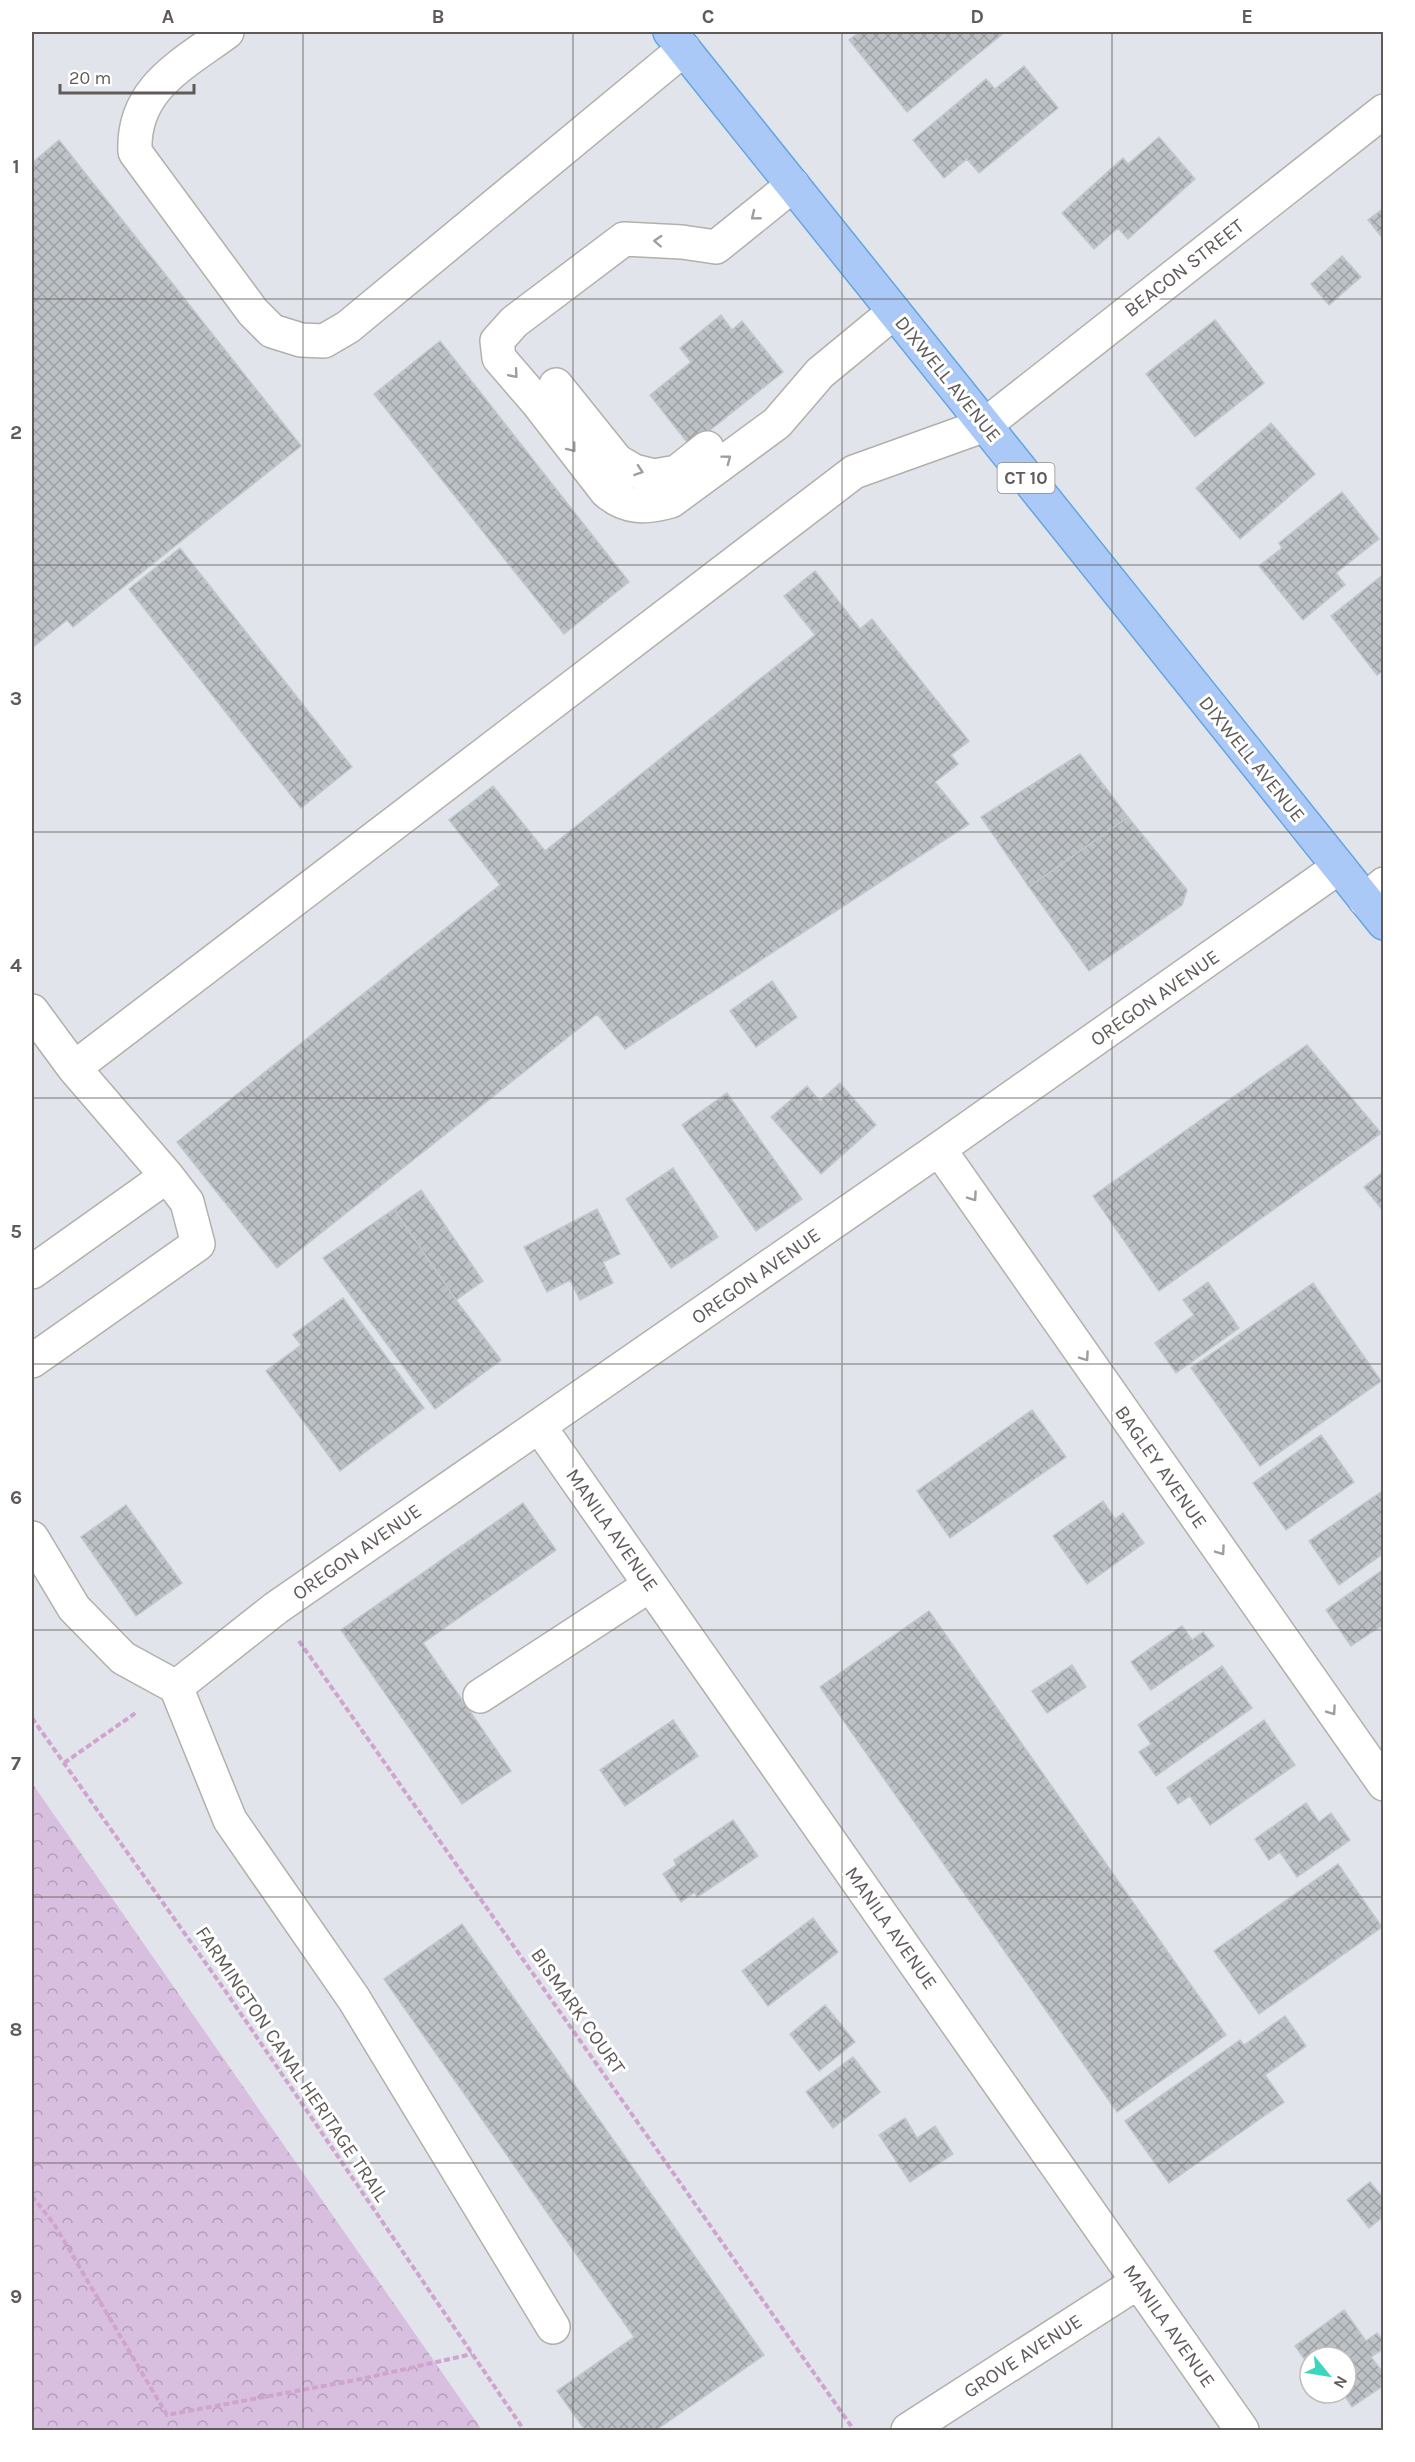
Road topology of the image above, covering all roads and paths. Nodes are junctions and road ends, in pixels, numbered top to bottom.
1 (226, 32) edge
2 (677, 40) edge
3 (1383, 111) edge
4 (793, 185) junction
5 (894, 312) junction
6 (820, 373) junction
7 (556, 386) dead end
8 (985, 425) junction
9 (1339, 867) junction
10 (1377, 902) edge
11 (32, 1011) edge
12 (74, 1068) junction
13 (939, 1149) junction
14 (167, 1176) junction
15 (32, 1272) edge
16 (32, 1361) edge
17 (539, 1426) junction
18 (32, 1538) edge
19 (650, 1585) junction
20 (276, 1608) junction
21 (176, 1687) junction
22 (480, 1696) dead end
23 (32, 1718) edge
24 (64, 1763) junction
25 (1383, 1784) edge
26 (32, 2196) edge
27 (1138, 2282) junction
28 (553, 2327) dead end
29 (472, 2354) junction
30 (524, 2430) edge
31 (854, 2430) edge
32 (908, 2430) edge
33 (1242, 2430) edge

1 - 2 street
2 - 4 main road, DIXWELL AVENUE / CT 10
3 - 8 street, BEACON STREET
4 - 5 main road, DIXWELL AVENUE / CT 10
4 -> 6 street
5 - 6 street
5 - 8 main road, DIXWELL AVENUE / CT 10
7 -> 6 street
8 - 9 main road, DIXWELL AVENUE / CT 10
8 - 12 street, BEACON STREET
9 - 10 main road, DIXWELL AVENUE / CT 10
9 - 13 street, OREGON AVENUE
11 - 12 street
12 - 14 street
13 - 17 street, OREGON AVENUE
13 -> 25 street, BAGLEY AVENUE
14 - 15 street
14 - 16 street
17 - 19 street, MANILA AVENUE
17 - 20 street, OREGON AVENUE
18 - 21 street
19 - 22 street
19 - 27 street, MANILA AVENUE
20 - 21 street, OREGON AVENUE
20 - 31 path, BISMARK COURT
21 - 24 path
21 - 28 street
23 - 24 path, FARMINGTON CANAL HERITAGE TRAIL
24 - 29 path, FARMINGTON CANAL HERITAGE TRAIL
26 - 29 path
27 - 32 street, GROVE AVENUE
27 - 33 street, MANILA AVENUE
29 - 30 path, FARMINGTON CANAL HERITAGE TRAIL

